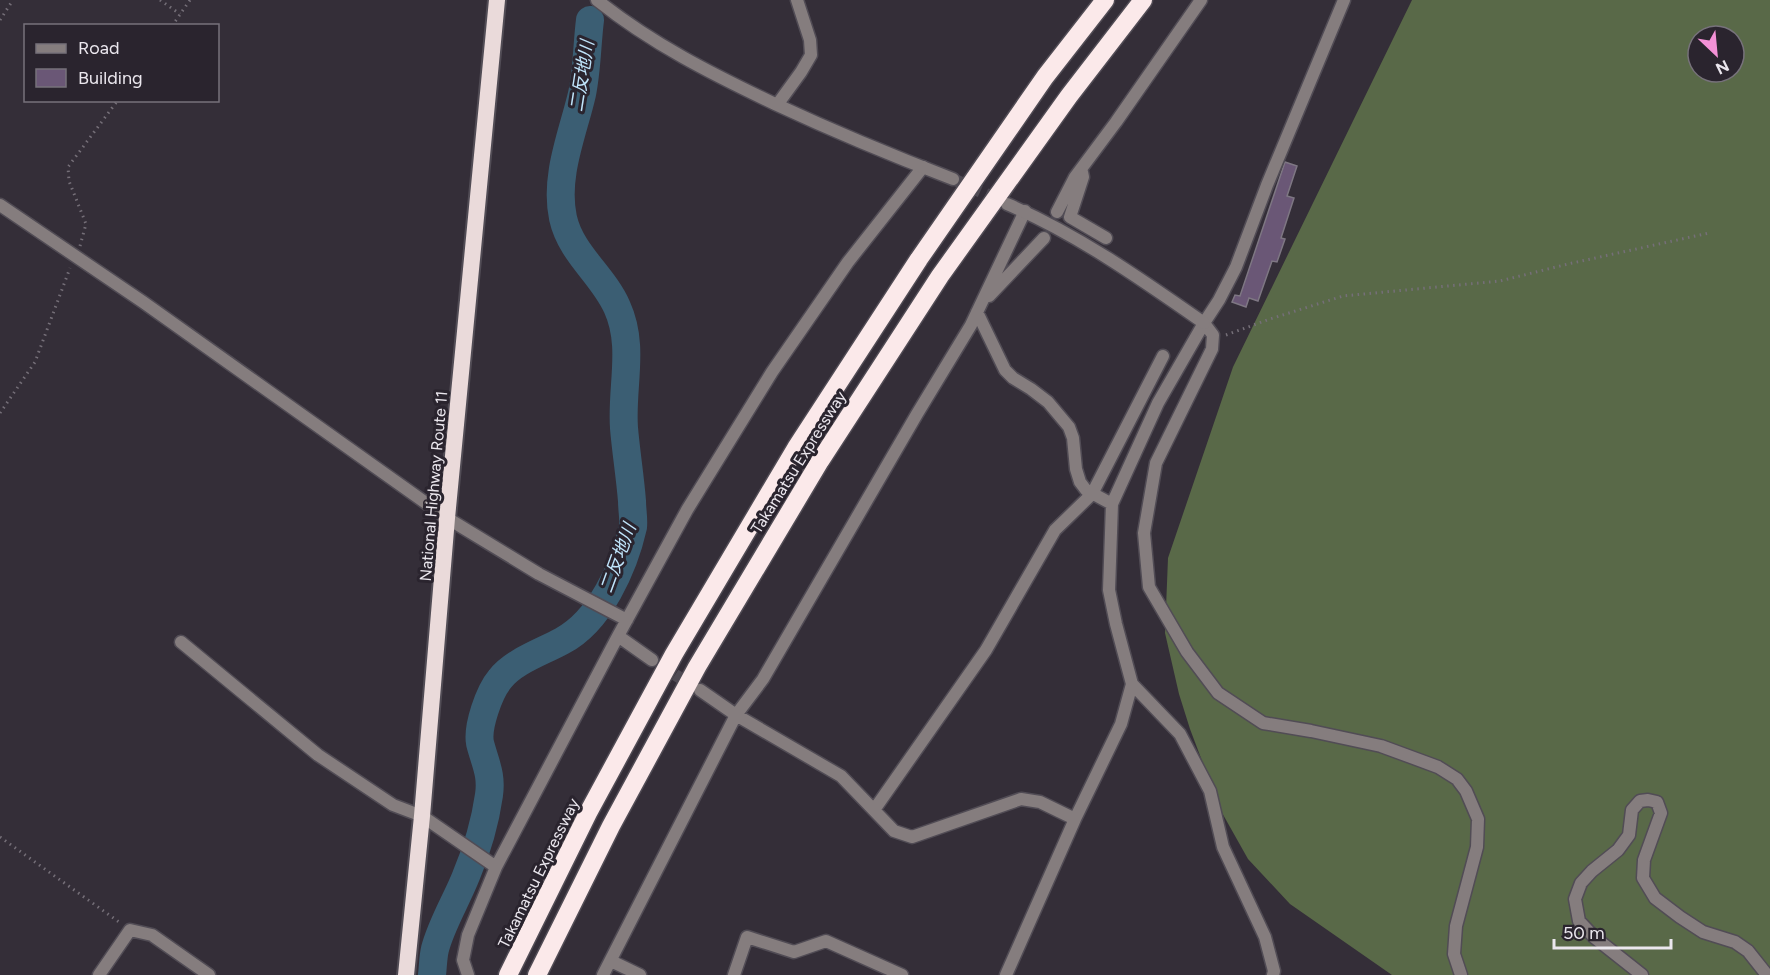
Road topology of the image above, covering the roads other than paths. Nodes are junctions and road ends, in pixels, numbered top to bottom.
1 (497, 0) edge
2 (597, 0) edge
3 (797, 0) edge
4 (1105, 0) edge
5 (1143, 0) edge
6 (1201, 0) edge
7 (1344, 0) edge
8 (777, 105) junction
9 (923, 168) junction
10 (1082, 168) junction
11 (953, 179) tunnel mouth
12 (1007, 204) tunnel mouth
13 (0, 205) edge
14 (1025, 211) junction
15 (1057, 212) dead end
16 (1044, 238) dead end
17 (1106, 238) dead end
18 (978, 308) junction
19 (1204, 323) junction
20 (1163, 356) dead end
21 (1092, 494) junction
22 (1112, 504) junction
23 (447, 518) junction
24 (627, 620) junction
25 (618, 636) junction
26 (181, 642) dead end
27 (652, 660) tunnel mouth
28 (1132, 684) junction
29 (700, 690) tunnel mouth
30 (736, 715) junction
31 (874, 810) junction
32 (422, 816) junction
33 (1075, 819) junction
34 (496, 867) junction
35 (611, 961) junction
36 (99, 975) edge
37 (209, 975) edge
38 (406, 975) edge
39 (468, 975) edge
40 (508, 975) edge
41 (537, 975) edge
42 (603, 975) edge
43 (640, 975) edge
44 (734, 975) edge
45 (902, 975) edge
46 (1006, 975) edge
47 (1273, 975) edge
48 (1461, 975) edge
49 (1642, 975) edge
50 (1767, 975) edge

1 - 23 highway, National Highway Route 11
2 - 8 street
3 - 8 street
4 - 40 highway, Takamatsu Expressway
5 - 41 highway, Takamatsu Expressway
6 - 10 street
7 - 19 street
8 - 9 street
9 - 11 street
9 - 24 street
10 - 15 street
10 - 17 street
12 - 14 street
13 - 23 street
14 - 18 street
14 - 19 street
16 - 18 street
18 - 21 street
18 - 30 street
19 - 22 street
19 - 48 street
20 - 21 street
21 - 22 street
21 - 31 street
22 - 28 street
23 - 24 street
23 - 32 highway, National Highway Route 11
24 - 25 street
25 - 27 street
25 - 34 street
26 - 32 street
28 - 33 street
28 - 47 street
29 - 30 street
30 - 31 street
30 - 35 street
31 - 33 street
32 - 34 street
32 - 38 highway, National Highway Route 11
33 - 46 street
34 - 39 street
35 - 42 street
35 - 43 street
36 - 37 street
44 - 45 street
49 - 50 street

